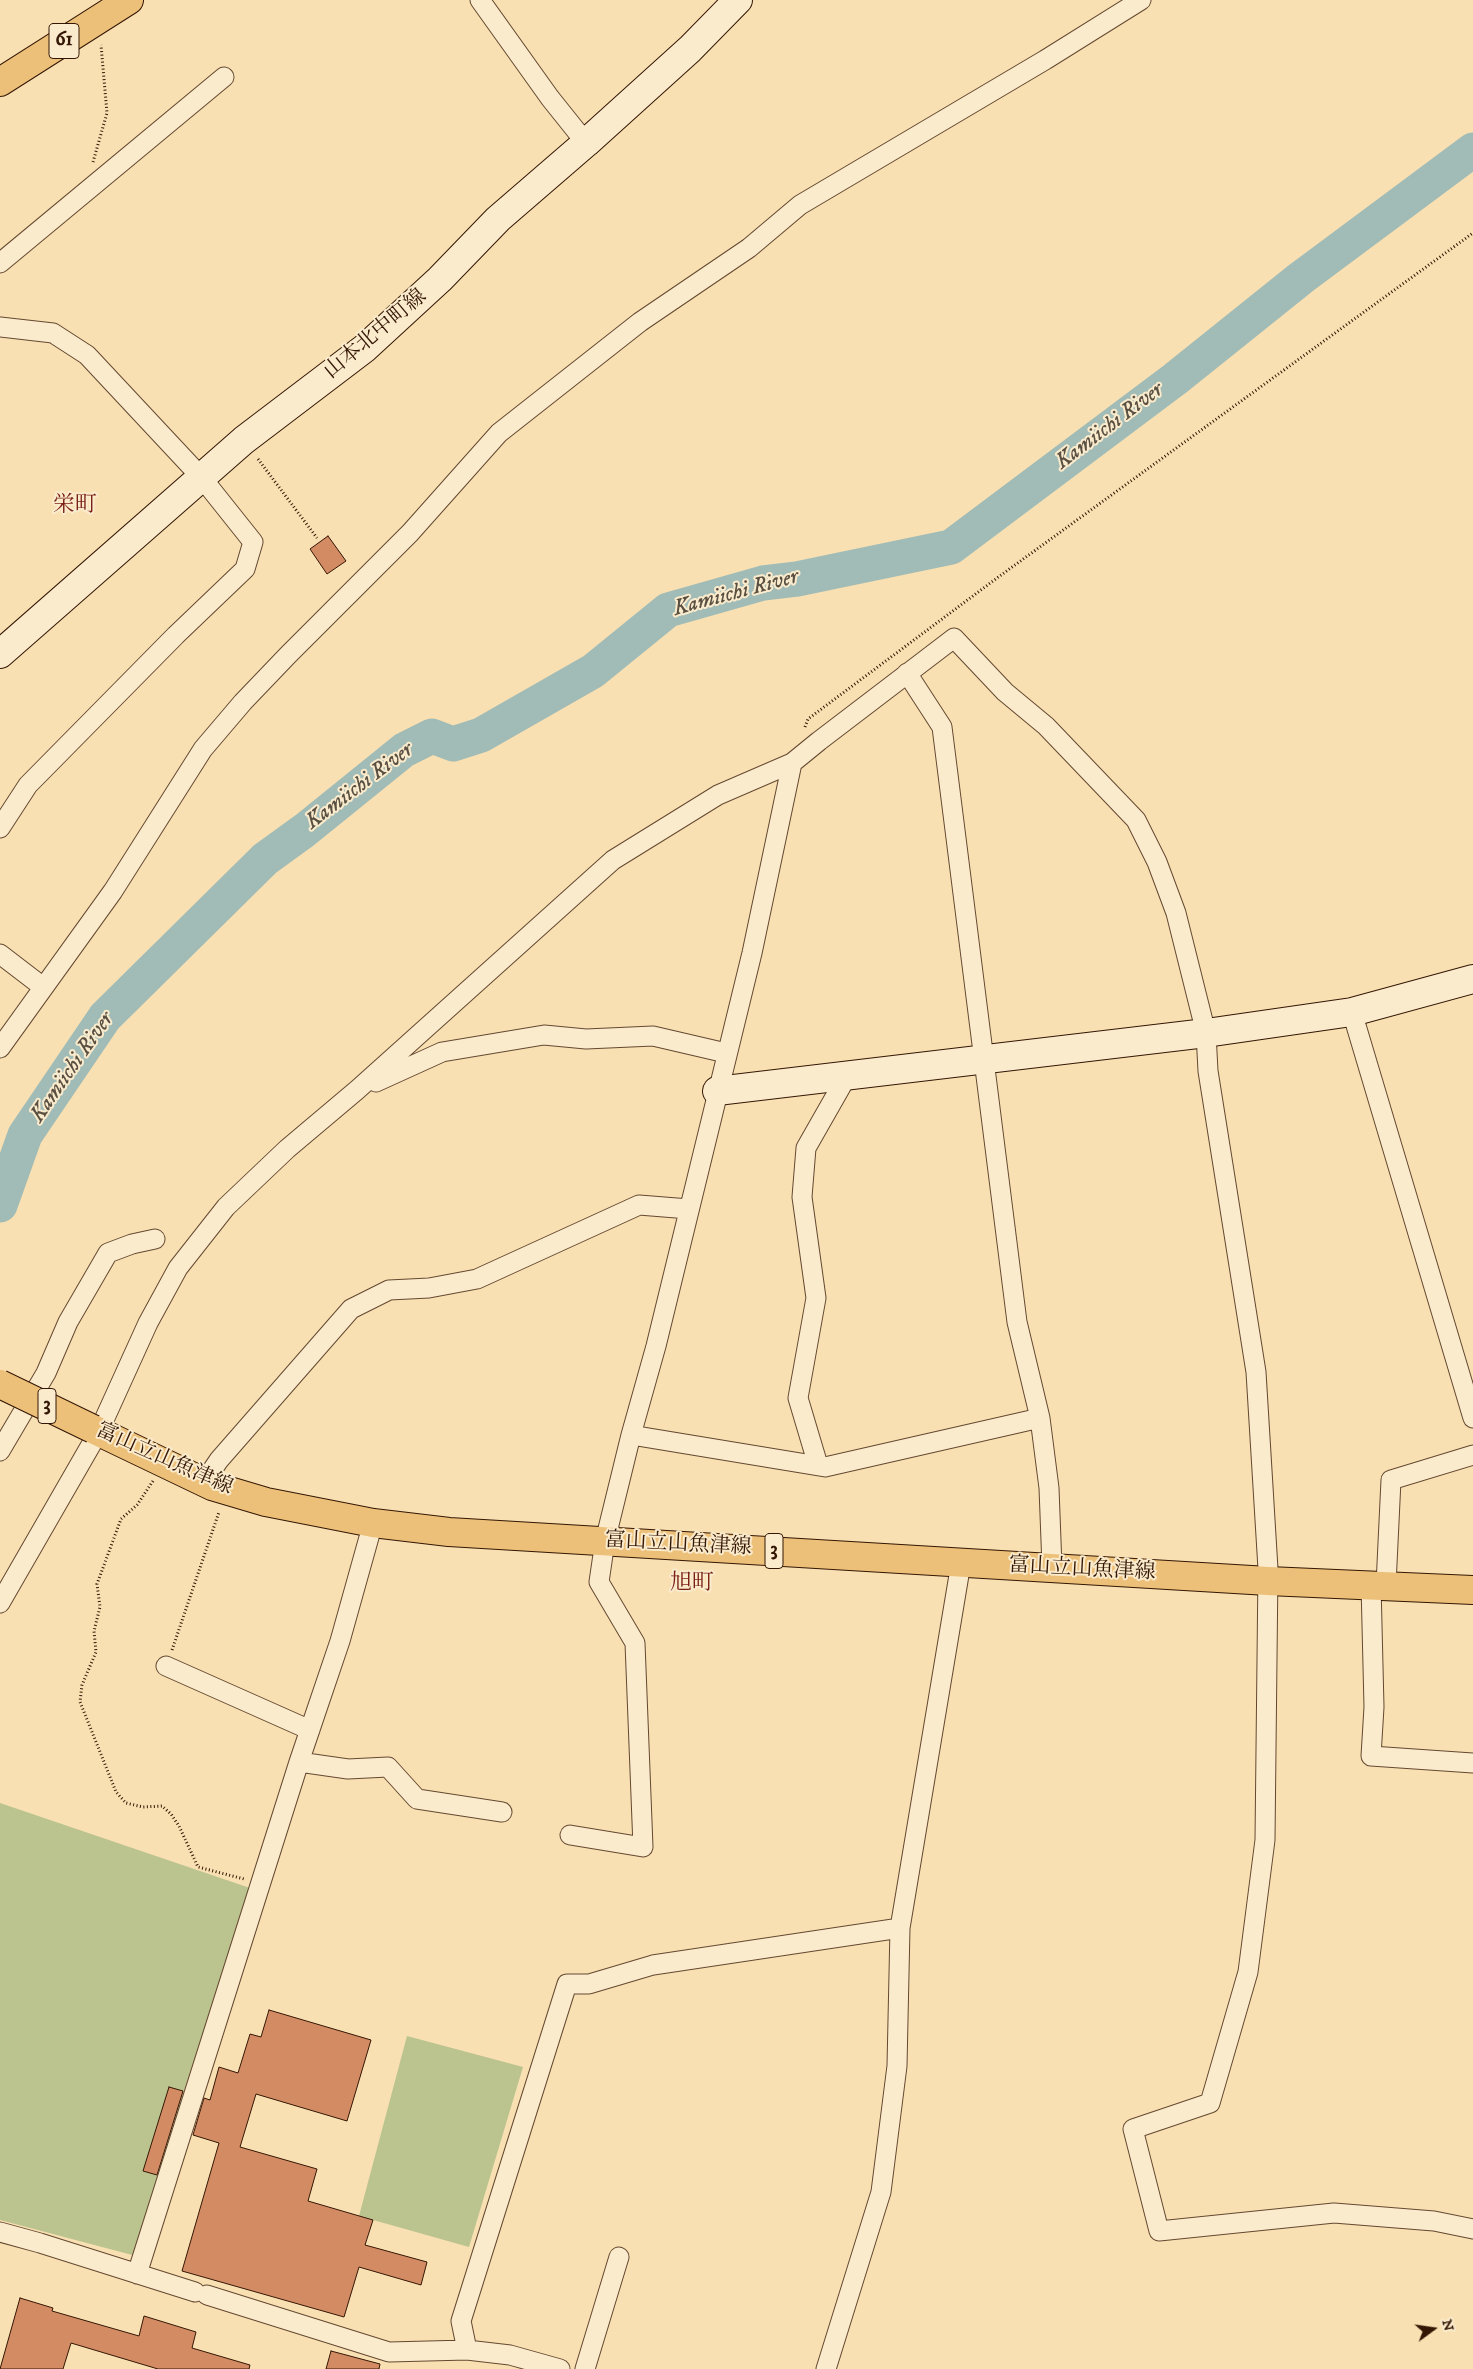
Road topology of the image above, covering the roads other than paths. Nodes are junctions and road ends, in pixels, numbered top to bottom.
1 (129, 0) edge
2 (480, 0) edge
3 (738, 0) edge
4 (1141, 0) edge
5 (224, 77) dead end
6 (0, 82) edge
7 (586, 143) junction
8 (0, 263) edge
9 (0, 328) edge
10 (202, 478) junction
11 (0, 654) edge
12 (908, 673) junction
13 (792, 763) junction
14 (0, 828) edge
15 (0, 954) edge
16 (1473, 979) edge
17 (43, 987) junction
18 (1352, 1012) junction
19 (1206, 1033) junction
20 (0, 1048) edge
21 (726, 1053) junction
22 (984, 1060) junction
23 (847, 1076) junction
24 (357, 1090) junction
25 (717, 1091) junction
26 (689, 1209) junction
27 (155, 1239) dead end
28 (0, 1384) edge
29 (1040, 1418) junction
30 (1473, 1418) edge
31 (96, 1430) junction
32 (631, 1435) junction
33 (0, 1451) edge
34 (1473, 1455) edge
35 (818, 1465) junction
36 (215, 1486) junction
37 (373, 1523) junction
38 (605, 1541) junction
39 (961, 1563) junction
40 (1052, 1567) junction
41 (1268, 1581) junction
42 (1378, 1584) junction
43 (1473, 1590) edge
44 (0, 1603) edge
45 (166, 1666) road end
46 (310, 1730) junction
47 (299, 1762) junction
48 (1473, 1763) edge
49 (502, 1812) dead end
50 (570, 1835) dead end
51 (900, 1928) junction
52 (1473, 2229) edge
53 (0, 2232) edge
54 (619, 2257) dead end
55 (137, 2274) junction
56 (467, 2350) junction
57 (560, 2369) edge
58 (585, 2369) edge
59 (826, 2369) edge

1 - 6 main road, 61
2 - 7 street
3 - 7 main road, 山本北中町線
4 - 17 street
5 - 8 street
7 - 10 main road, 山本北中町線
9 - 10 street
10 - 11 main road, 山本北中町線
10 - 14 street
12 - 13 street
12 - 19 street
12 - 22 street
13 - 21 street
13 - 24 street
15 - 17 street
16 - 18 main road
17 - 20 street
18 - 19 main road
18 - 30 street
19 - 22 main road
19 - 41 street
21 - 24 street
21 - 25 street
22 - 23 main road
22 - 29 street
23 - 25 main road
23 - 35 street
24 - 31 street
25 - 26 street
26 - 32 street
26 - 36 street
27 - 33 street
28 - 31 main road, 富山立山魚津線 / 3, bridge
29 - 35 street
29 - 40 street
31 - 36 main road, 富山立山魚津線 / 3
31 - 44 street
32 - 35 street
32 - 38 street
34 - 42 street
36 - 37 main road, 富山立山魚津線 / 3
37 - 38 main road, 富山立山魚津線 / 3
37 - 46 street
38 - 39 main road, 富山立山魚津線 / 3
38 - 50 street
39 - 40 main road, 富山立山魚津線 / 3
39 - 51 street
40 - 41 main road, 富山立山魚津線 / 3
41 - 42 main road, 富山立山魚津線 / 3
41 - 52 street
42 - 43 main road, 富山立山魚津線 / 3
42 - 48 street
45 - 46 street
46 - 47 street
47 - 49 street
47 - 55 street
51 - 56 street
51 - 59 street
53 - 55 street
54 - 58 street
55 - 56 street
56 - 57 street

